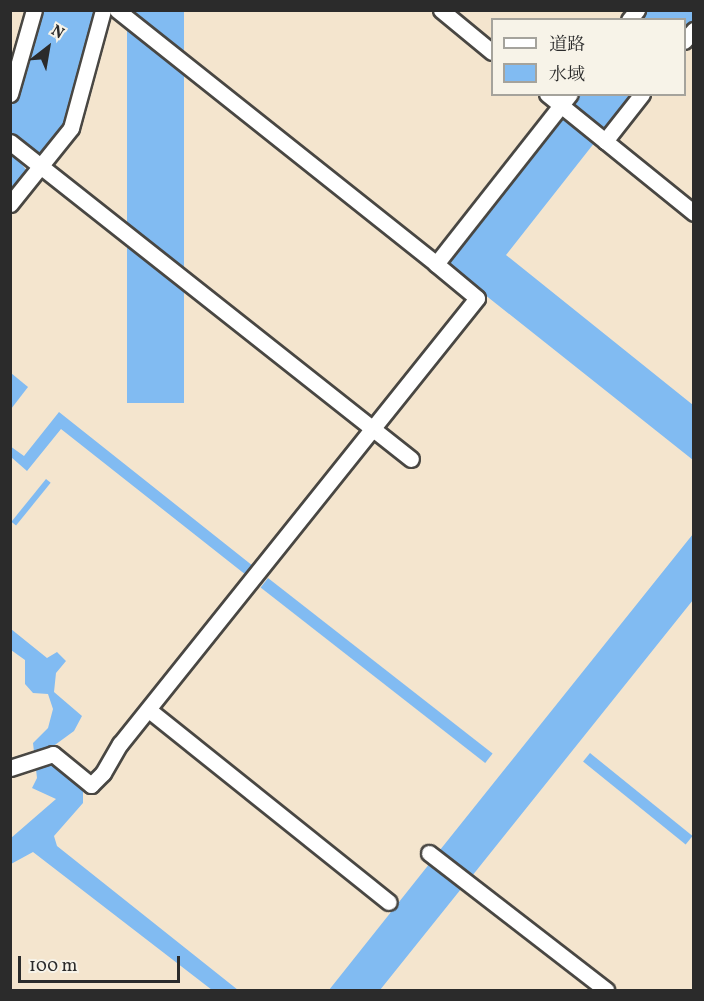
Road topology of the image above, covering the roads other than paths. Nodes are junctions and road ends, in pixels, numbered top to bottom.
1 (34, 10) edge
2 (103, 10) edge
3 (117, 10) edge
4 (441, 10) edge
5 (491, 51) edge
6 (15, 62) edge
7 (10, 94) edge
8 (640, 96) edge
9 (565, 100) edge
10 (605, 141) junction
11 (10, 142) edge
12 (42, 167) junction
13 (10, 204) edge
14 (693, 213) edge
15 (436, 264) junction
16 (372, 431) junction
17 (411, 459) dead end
18 (149, 710) junction
19 (10, 768) edge
20 (429, 853) dead end
21 (389, 902) dead end
22 (606, 990) edge

1 - 6 street
2 - 12 street
3 - 15 street
4 - 5 street
6 - 7 street
8 - 10 street
9 - 10 street
9 - 15 street
10 - 14 street
11 - 12 street
12 - 13 street
12 - 16 street
15 - 16 street
16 - 17 street
16 - 18 street
18 - 19 street
18 - 21 street
20 - 22 street

